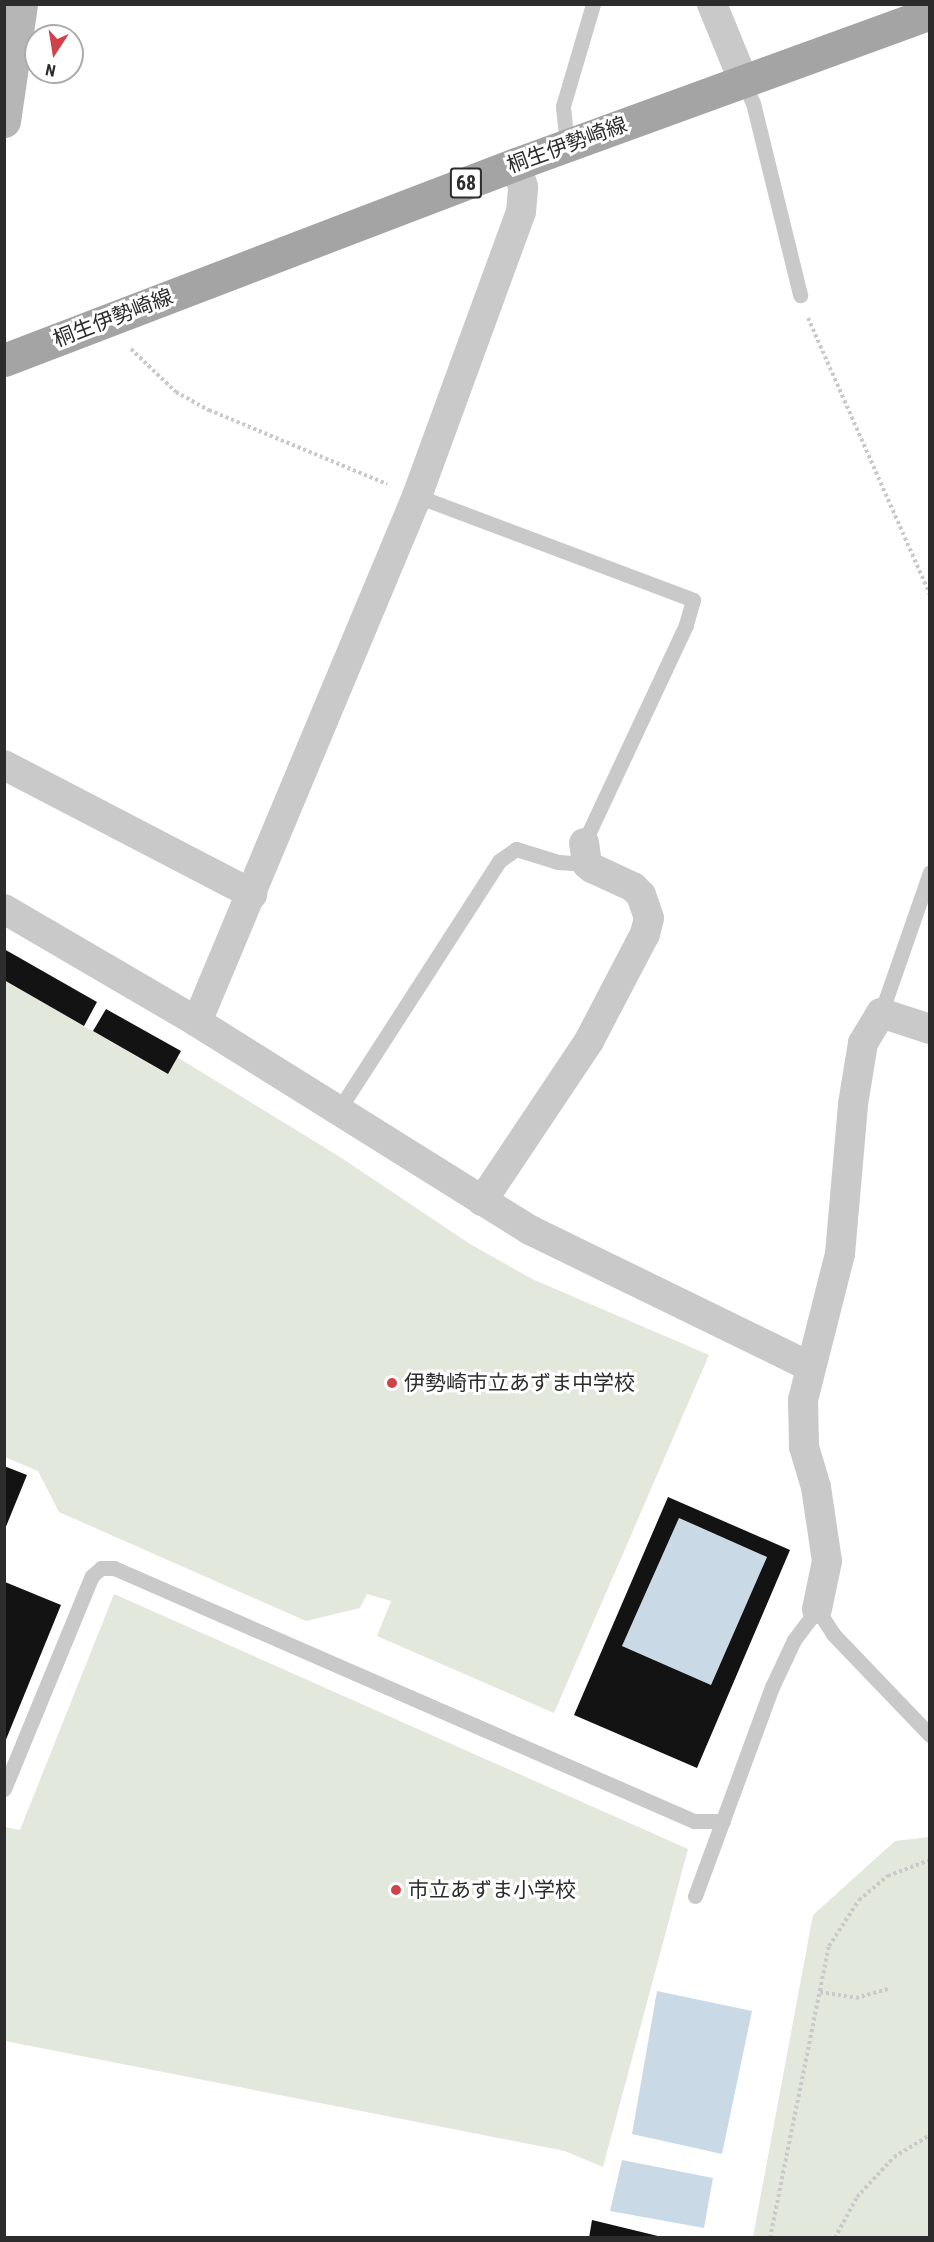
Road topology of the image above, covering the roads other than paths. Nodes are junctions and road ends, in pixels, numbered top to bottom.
1 (21, 4) edge
2 (593, 4) edge
3 (712, 4) edge
4 (930, 13) edge
5 (743, 80) junction
6 (4, 121) edge
7 (567, 145) junction
8 (516, 164) junction
9 (800, 296) road end
10 (4, 360) edge
11 (417, 495) junction
12 (4, 765) edge
13 (586, 853) junction
14 (930, 872) edge
15 (252, 894) junction
16 (4, 909) edge
17 (881, 1013) junction
18 (196, 1022) junction
19 (930, 1029) edge
20 (338, 1111) junction
21 (482, 1201) junction
22 (809, 1366) junction
23 (817, 1609) junction
24 (930, 1735) edge
25 (4, 1789) edge
26 (723, 1821) junction
27 (695, 1896) dead end

1 - 6 main road
2 - 7 lane
3 - 5 street
4 - 5 main road, 桐生伊勢崎線 / 68
5 - 7 main road, 桐生伊勢崎線 / 68
5 - 9 lane
7 - 8 main road, 桐生伊勢崎線 / 68
8 - 10 main road, 桐生伊勢崎線 / 68
8 - 11 street
11 - 13 lane
11 - 15 street
12 - 15 street
13 - 20 lane
13 - 21 street
14 - 17 lane
15 - 18 street
16 - 18 street
17 - 19 street
17 - 22 street
18 - 20 street
20 - 21 street
21 - 22 street
22 - 23 street
23 - 24 lane
23 - 26 lane
25 - 26 lane
26 - 27 lane

